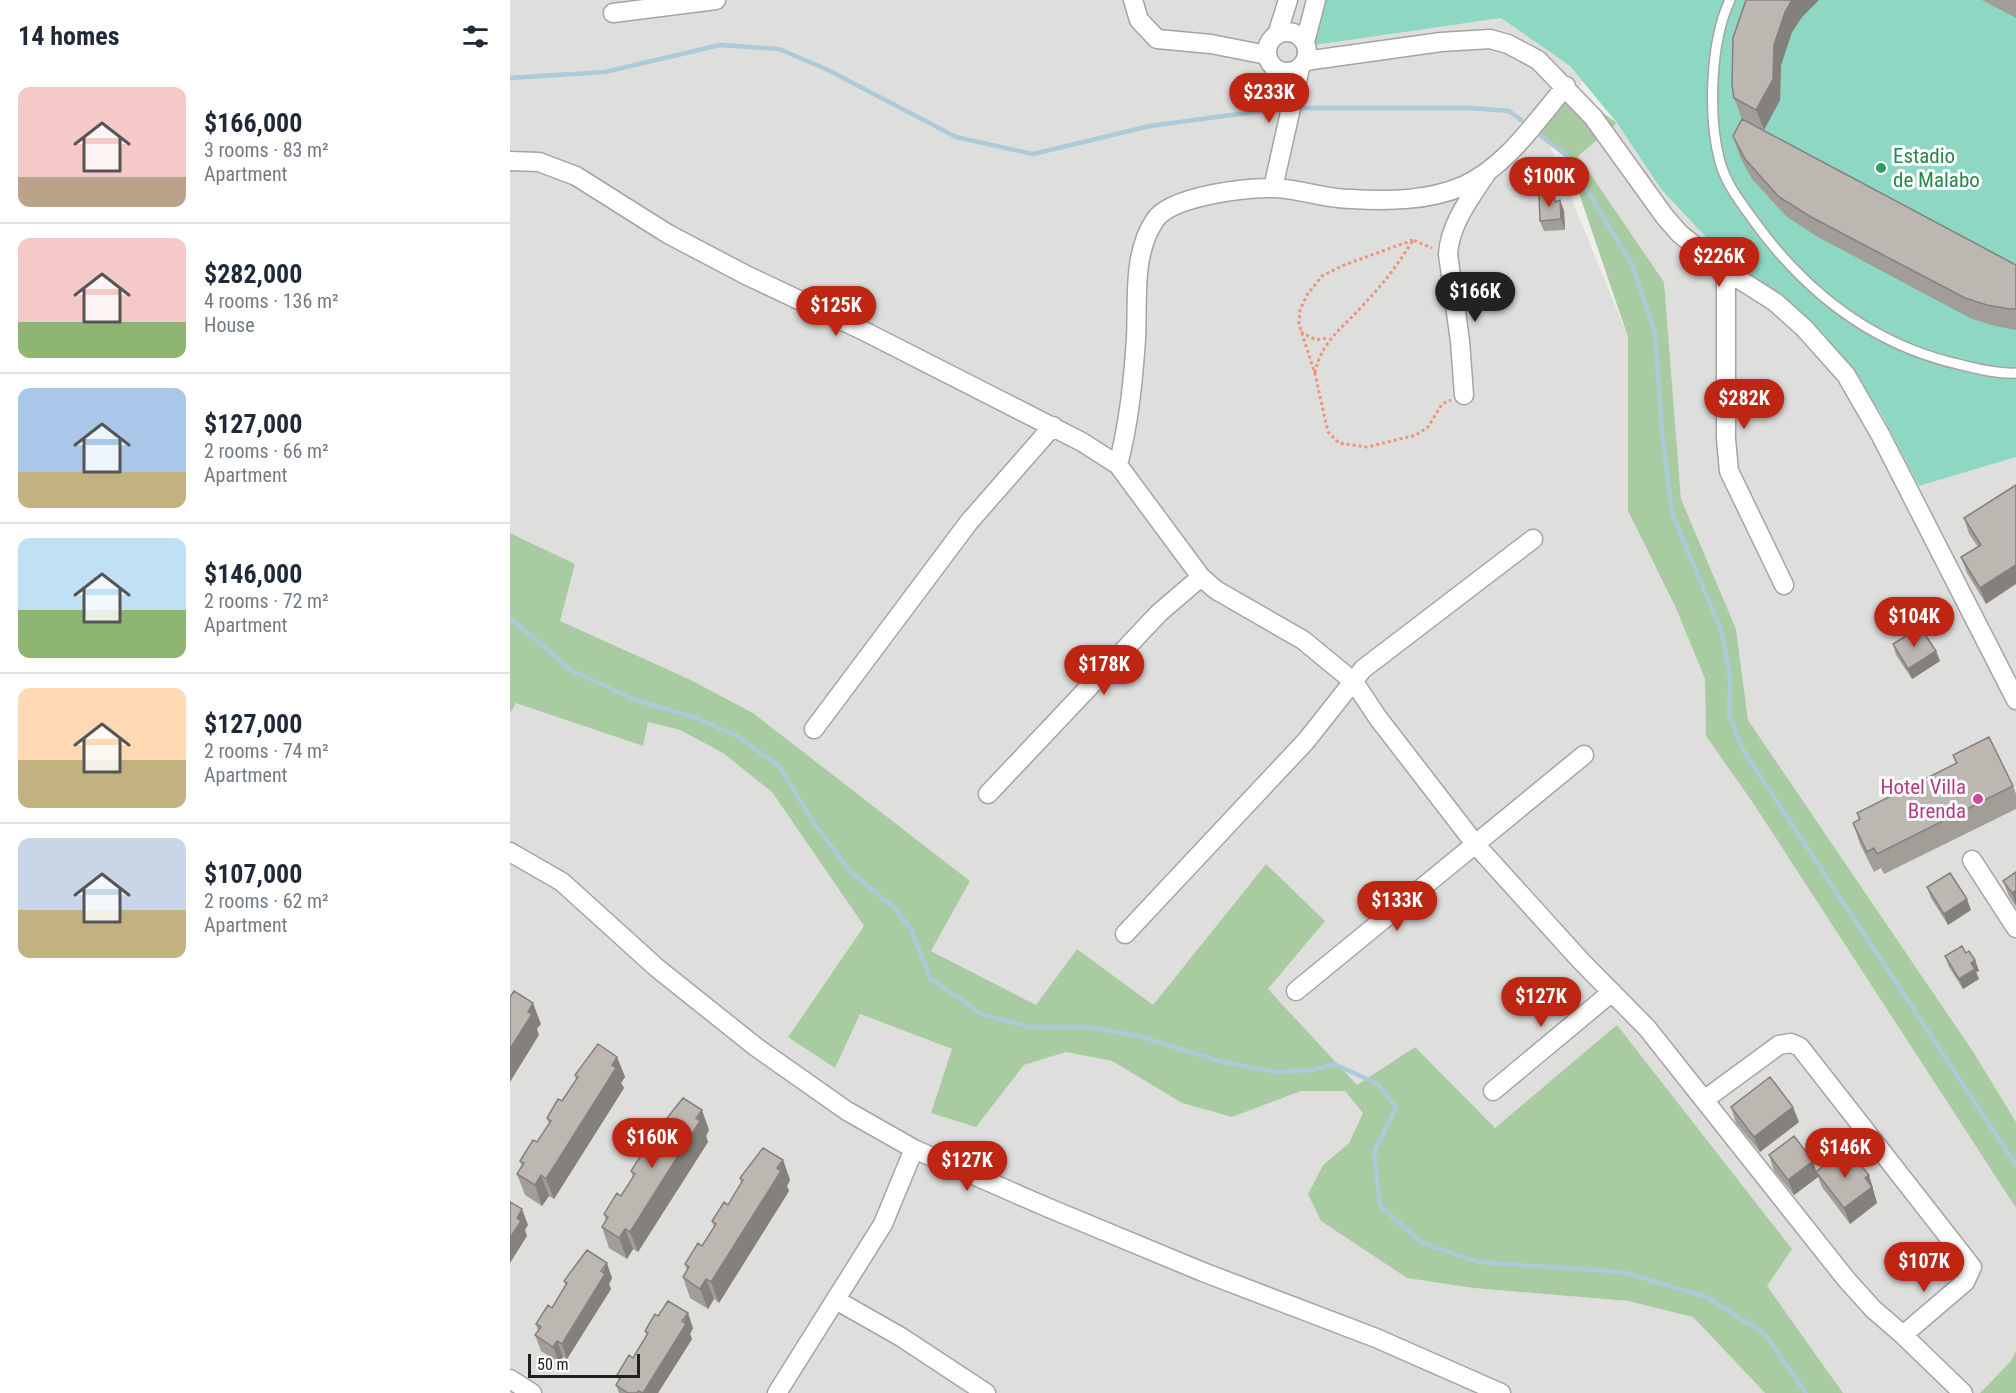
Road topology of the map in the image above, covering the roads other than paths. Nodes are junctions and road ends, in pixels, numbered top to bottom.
1 (716, 0) edge
2 (1132, 0) edge
3 (1288, 0) edge
4 (1316, 0) edge
5 (1730, 0) edge
6 (613, 13) dead end
7 (1276, 35) junction
8 (1305, 42) junction
9 (1267, 55) junction
10 (1302, 64) junction
11 (1566, 86) junction
12 (510, 161) edge
13 (1486, 174) junction
14 (1273, 188) junction
15 (1726, 271) junction
16 (2016, 373) edge
17 (1464, 395) road end
18 (1053, 426) junction
19 (1118, 465) junction
20 (1533, 539) dead end
21 (1201, 578) junction
22 (1784, 585) dead end
23 (2011, 679) edge
24 (1354, 682) junction
25 (2016, 700) edge
26 (814, 729) dead end
27 (1584, 755) dead end
28 (988, 795) dead end
29 (1476, 845) junction
30 (510, 852) edge
31 (1972, 860) dead end
32 (2016, 928) edge
33 (1125, 934) dead end
34 (1296, 991) dead end
35 (1612, 992) junction
36 (1493, 1091) dead end
37 (1704, 1100) junction
38 (914, 1149) junction
39 (836, 1300) junction
40 (1903, 1335) junction
41 (510, 1379) edge
42 (781, 1392) edge
43 (532, 1393) edge
44 (986, 1393) edge
45 (1501, 1393) edge
46 (1963, 1393) edge

1 - 6 street
2 - 9 street
3 - 7 street
4 - 8 street
5 - 16 lane
7 - 8 street
7 - 9 street
8 - 10 street
9 - 10 street
10 - 11 street
10 - 14 street
11 - 13 street
11 - 15 street
12 - 18 street
13 - 14 street
13 - 17 street
14 - 19 street
15 - 22 street
15 - 23 street
18 - 19 street
18 - 26 street
19 - 21 street
20 - 24 street
21 - 24 street
21 - 28 street
23 - 25 street
24 - 29 street
24 - 33 street
27 - 29 street
29 - 34 street
29 - 35 street
30 - 38 street
31 - 32 street
35 - 36 street
35 - 37 street
37 - 40 street
37 - 40 street
38 - 39 street
38 - 45 street
39 - 42 street
39 - 44 street
40 - 46 street
41 - 43 street

